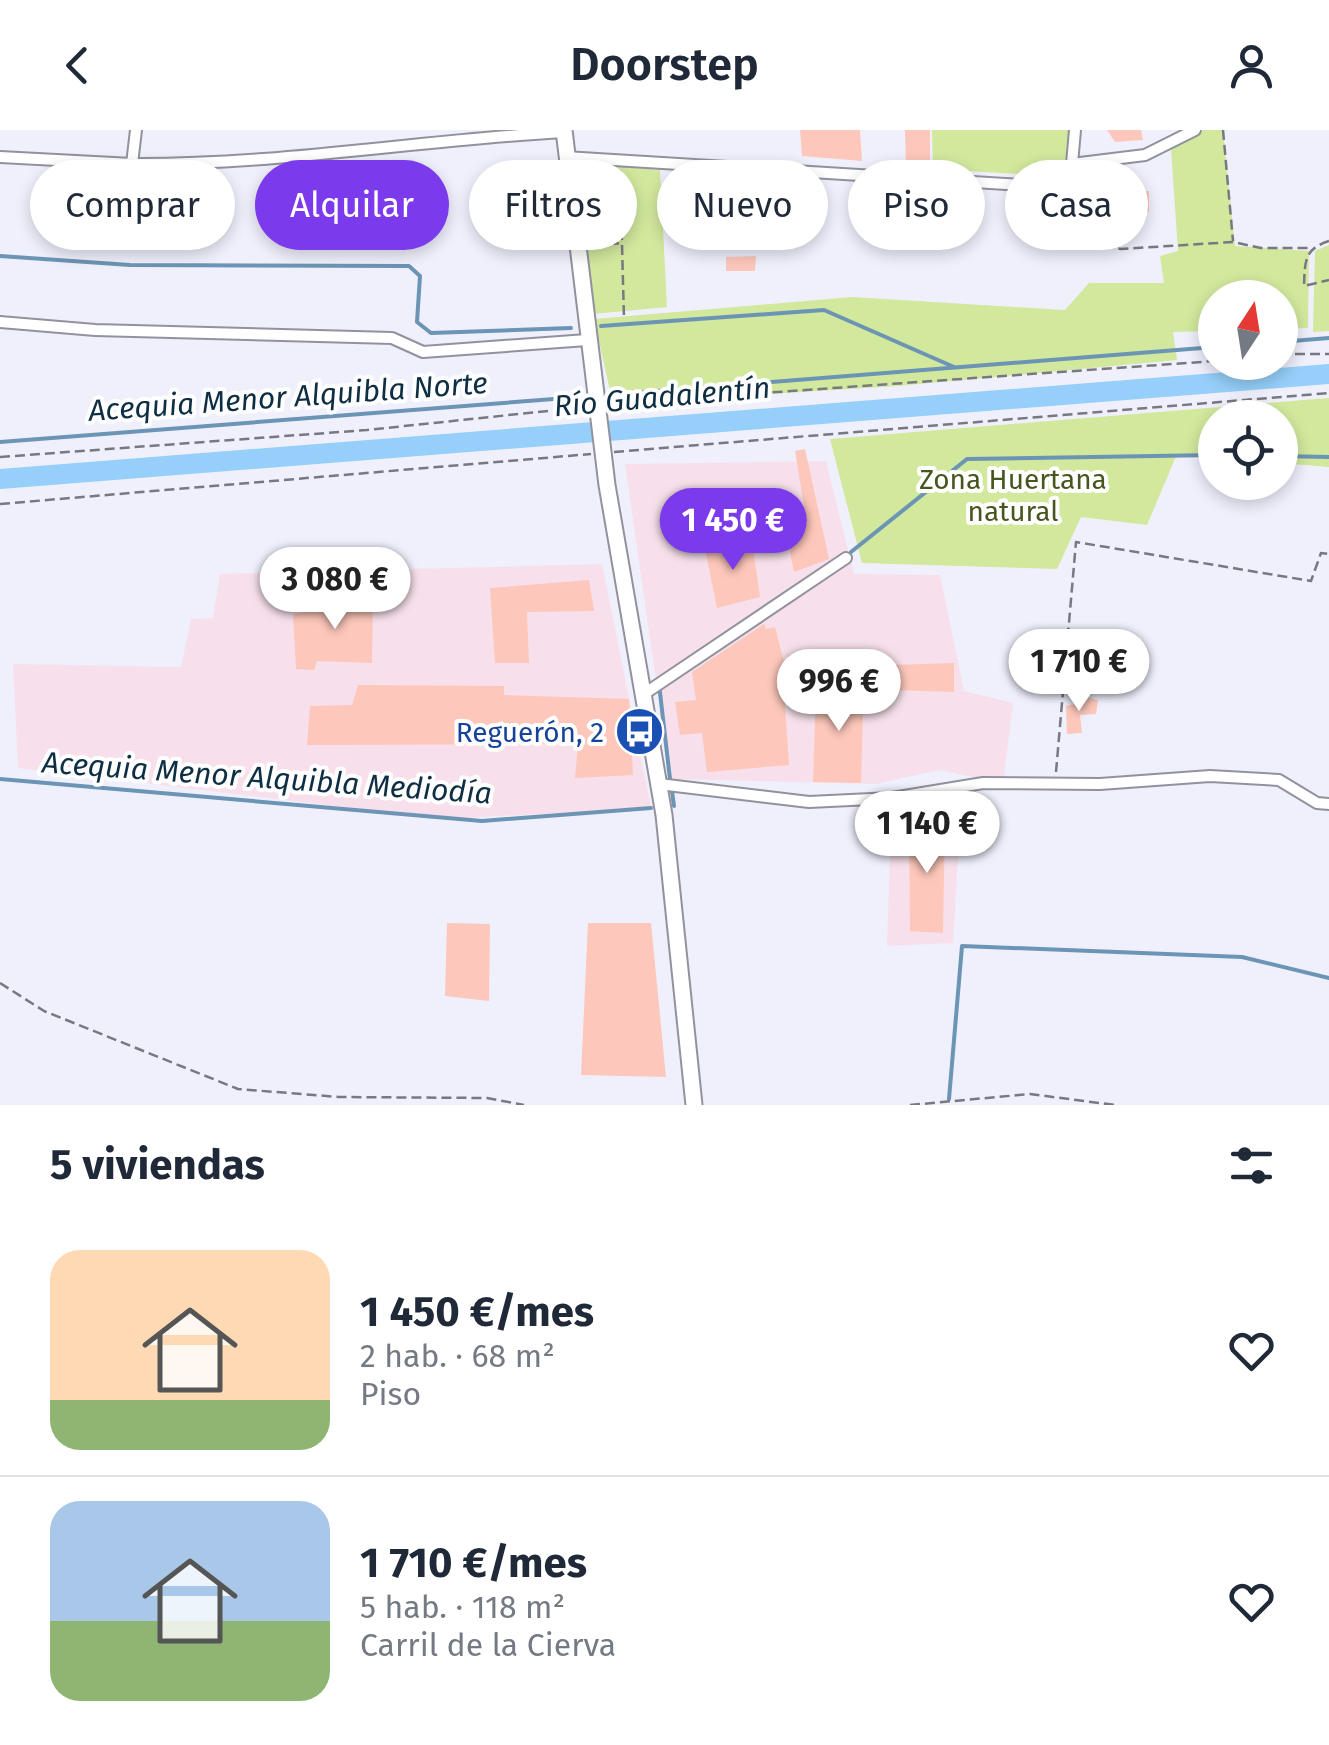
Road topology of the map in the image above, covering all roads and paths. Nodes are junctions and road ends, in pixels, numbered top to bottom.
1 (136, 130) edge
2 (1075, 130) edge
3 (1195, 130) edge
4 (1223, 130) edge
5 (564, 131) edge
6 (0, 156) edge
7 (565, 158) joint
8 (66, 160) edge
9 (132, 160) edge
10 (587, 160) edge
11 (1072, 160) edge
12 (1105, 160) edge
13 (235, 164) edge
14 (637, 164) edge
15 (1005, 183) edge
16 (1329, 241) edge
17 (1233, 242) junction
18 (1148, 247) edge
19 (1311, 248) junction
20 (576, 250) edge
21 (622, 250) edge
22 (1329, 280) edge
23 (624, 319) dead end
24 (0, 322) edge
25 (587, 340) junction
26 (1298, 354) edge
27 (1329, 354) edge
28 (1198, 362) edge
29 (1329, 392) edge
30 (596, 408) junction
31 (602, 451) junction
32 (0, 457) edge
33 (0, 504) edge
34 (1329, 554) edge
35 (846, 558) dead end
36 (644, 694) junction
37 (659, 784) junction
38 (1055, 784) junction
39 (1329, 804) edge
40 (0, 983) edge
41 (524, 1105) edge
42 (694, 1105) edge
43 (910, 1105) edge
44 (1115, 1105) edge

1 - 9 street
2 - 11 street
3 - 12 street
4 - 17 path
5 - 7 main road
5 - 13 street
6 - 8 street
7 - 10 street
14 - 15 street
16 - 19 path
17 - 18 path
17 - 19 path
19 - 22 path
20 - 25 main road
21 - 23 path
24 - 25 street
25 - 30 main road
26 - 27 path
28 - 30 path
29 - 31 path
30 - 31 main road
30 - 32 path
31 - 33 path
31 - 36 main road
34 - 38 path
35 - 36 street
36 - 37 main road
37 - 38 street
37 - 42 main road
38 - 39 street
40 - 41 path
43 - 44 path

